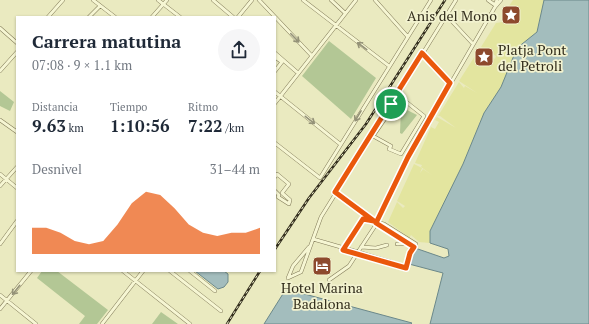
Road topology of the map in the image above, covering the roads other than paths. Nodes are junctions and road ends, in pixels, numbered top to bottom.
1 (64, 0) edge
2 (93, 0) edge
3 (158, 0) edge
4 (167, 0) edge
5 (213, 0) edge
6 (252, 0) edge
7 (259, 0) edge
8 (303, 0) edge
9 (331, 0) edge
10 (356, 0) edge
11 (375, 0) edge
12 (431, 0) edge
13 (456, 0) edge
14 (488, 0) edge
15 (499, 0) edge
16 (164, 4) junction
17 (100, 6) junction
18 (345, 14) junction
19 (446, 15) junction
20 (49, 16) edge
21 (90, 16) edge
22 (114, 16) edge
23 (153, 16) edge
24 (179, 16) edge
25 (232, 16) edge
26 (239, 16) edge
27 (274, 16) edge
28 (276, 18) edge
29 (336, 25) junction
30 (0, 28) edge
31 (408, 37) junction
32 (16, 42) edge
33 (473, 44) junction
34 (16, 53) edge
35 (422, 53) junction
36 (276, 54) edge
37 (312, 56) junction
38 (276, 58) edge
39 (389, 66) junction
40 (276, 70) edge
41 (0, 71) edge
42 (298, 73) junction
43 (450, 83) junction
44 (276, 93) edge
45 (280, 96) junction
46 (276, 102) edge
47 (0, 120) edge
48 (16, 131) edge
49 (276, 144) edge
50 (340, 144) junction
51 (401, 154) joint
52 (16, 168) edge
53 (0, 174) edge
54 (276, 176) edge
55 (6, 179) junction
56 (0, 186) edge
57 (16, 187) edge
58 (276, 192) edge
59 (335, 192) junction
60 (375, 221) junction
61 (16, 222) edge
62 (312, 239) junction
63 (409, 243) junction
64 (0, 244) edge
65 (397, 244) dead end
66 (387, 245) dead end
67 (310, 246) junction
68 (361, 247) junction
69 (414, 247) junction
70 (344, 248) junction
71 (357, 253) junction
72 (294, 264) junction
73 (403, 266) dead end
74 (302, 269) junction
75 (292, 270) junction
76 (30, 272) edge
77 (124, 272) edge
78 (142, 272) edge
79 (171, 272) edge
80 (191, 272) edge
81 (298, 273) junction
82 (135, 280) junction
83 (329, 280) dead end
84 (215, 291) dead end
85 (0, 295) edge
86 (7, 301) junction
87 (0, 309) edge
88 (221, 311) dead end
89 (36, 324) edge
90 (102, 324) edge
91 (190, 324) edge

1 - 20 street
2 - 17 street
3 - 16 street
4 - 16 street
5 - 25 street
6 - 26 street
7 -> 27 street
8 - 29 street
9 - 18 street
10 - 18 street
11 - 31 street
12 - 31 street
13 - 19 street
14 - 15 street
15 - 33 street
16 - 23 street
16 - 24 street
17 - 21 street
17 - 22 street
18 - 29 street
19 - 33 street
19 - 35 street
28 -> 37 street
29 - 37 street
39 -> 29 street
30 - 32 street
31 - 39 street
33 - 43 street
34 - 41 street
35 - 43 street
35 - 59 street
36 - 42 street
37 - 42 street
38 - 40 street
39 -> 50 street
42 - 45 street
43 - 60 street
44 - 45 street
45 - 46 street
45 -> 50 street
47 - 48 street
49 - 50 street
51 - 51 street
52 - 55 street
53 - 55 street
54 - 58 street
55 - 56 street
55 - 57 street
59 - 60 street
59 - 62 street
60 - 63 street
60 - 68 street
60 - 69 street
60 - 70 street
61 - 64 street
62 - 67 street
62 - 70 street
63 - 65 street
63 - 69 street
66 - 68 street
67 - 72 street
67 - 74 street
68 - 71 street
69 - 71 street
70 - 71 street
71 - 73 street
71 - 83 street
72 - 74 street
72 - 75 street
74 - 81 street
75 - 81 street
75 - 81 street
76 -> 86 street
77 - 82 street
78 - 82 street
79 - 88 street
80 - 84 street
82 - 90 street
82 - 91 street
85 - 86 street
86 - 87 street
86 - 89 street

